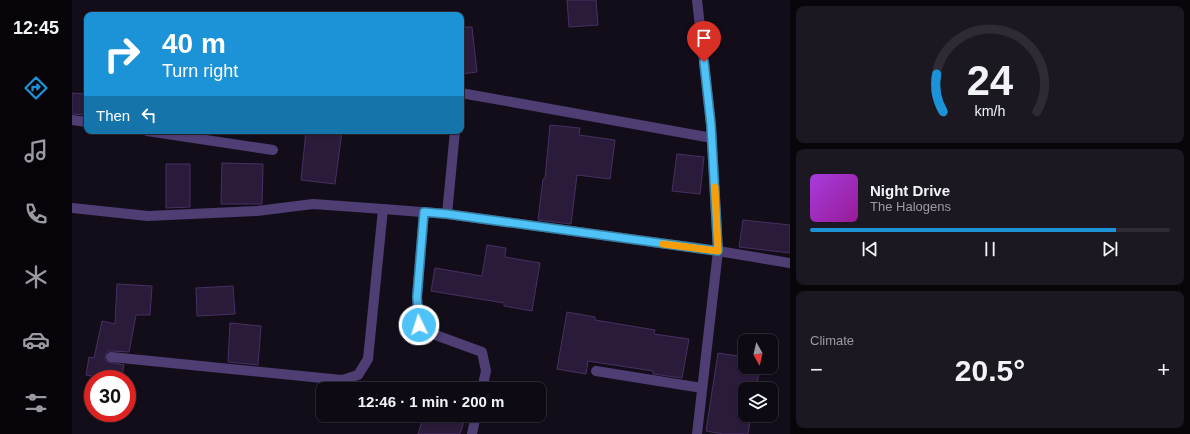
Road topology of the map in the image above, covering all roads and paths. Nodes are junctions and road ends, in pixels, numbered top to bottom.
1 (697, 0) edge
2 (464, 94) edge
3 (72, 120) edge
4 (84, 122) edge
5 (167, 134) edge
6 (455, 134) edge
7 (712, 138) junction
8 (273, 150) dead end
9 (72, 208) edge
10 (383, 209) junction
11 (424, 212) junction
12 (447, 214) junction
13 (718, 251) junction
14 (790, 263) edge
15 (111, 357) dead end
16 (596, 371) dead end
17 (484, 382) edge
18 (702, 388) junction
19 (475, 422) edge
20 (472, 434) edge
21 (697, 434) edge

1 - 7 street
2 - 7 street
3 - 4 street
5 - 8 street
6 - 12 street
7 - 13 street
9 - 10 street
10 - 11 street
10 - 15 street
11 - 12 street
11 - 17 street
12 - 13 street
13 - 14 street
13 - 18 street
16 - 18 street
18 - 21 street
19 - 20 street

